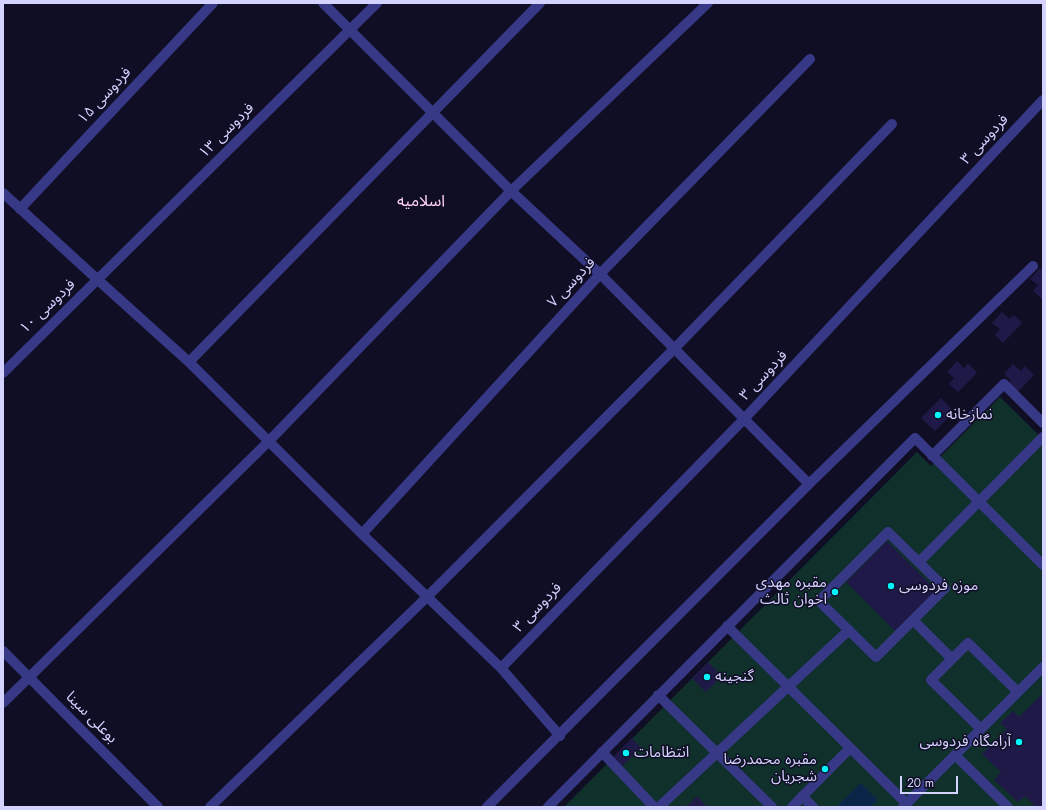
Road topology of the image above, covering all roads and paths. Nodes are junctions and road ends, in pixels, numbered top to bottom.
1 (213, 3) edge
2 (323, 3) edge
3 (376, 3) edge
4 (540, 3) edge
5 (708, 3) edge
6 (350, 30) junction
7 (810, 59) dead end
8 (1043, 100) edge
9 (432, 112) junction
10 (892, 124) dead end
11 (511, 191) junction
12 (3, 193) edge
13 (20, 209) junction
14 (1033, 266) dead end
15 (600, 274) junction
16 (98, 280) junction
17 (674, 349) junction
18 (189, 362) junction
19 (3, 373) edge
20 (744, 419) junction
21 (1043, 423) edge
22 (1043, 437) edge
23 (269, 441) junction
24 (932, 456) junction
25 (809, 484) junction
26 (979, 501) junction
27 (362, 534) junction
28 (919, 562) junction
29 (1043, 565) edge
30 (427, 597) junction
31 (913, 620) junction
32 (727, 626) junction
33 (849, 630) junction
34 (3, 651) edge
35 (952, 659) junction
36 (1043, 667) edge
37 (500, 668) junction
38 (29, 677) junction
39 (788, 687) junction
40 (1018, 692) junction
41 (658, 695) junction
42 (3, 703) edge
43 (981, 729) junction
44 (560, 736) junction
45 (850, 748) junction
46 (602, 752) junction
47 (717, 753) junction
48 (955, 755) junction
49 (802, 796) junction
50 (905, 805) edge
51 (158, 807) edge
52 (210, 807) edge
53 (487, 807) edge
54 (548, 807) edge
55 (654, 807) edge
56 (659, 807) edge
57 (772, 807) edge
58 (792, 807) edge
59 (813, 807) edge
60 (1008, 807) edge

1 - 13 street, فردوسی ۱۵
2 - 6 street
3 - 6 street, فردوسی ۱۳
4 - 9 street
5 - 11 street
6 - 9 street
6 - 16 street, فردوسی ۱۳
7 - 15 street, فردوسی ۷
8 - 20 street, فردوسی ۳
9 - 11 street
9 - 18 street
10 - 17 street
11 - 15 street
11 - 23 street
12 - 13 street
13 - 16 street
14 - 25 street
15 - 17 street
15 - 27 street, فردوسی ۷
16 - 18 street
16 - 19 street, فردوسی ۱۰
17 - 20 street
17 - 30 street
18 - 23 street
20 - 25 street
20 - 37 street, فردوسی ۳
21 - 24 street
22 - 26 street
23 - 27 street
23 - 38 street
24 - 26 street
24 - 32 street
25 - 44 street
26 - 28 street
26 - 29 street
27 - 30 street
28 - 31 street
28 - 33 street
30 - 37 street
30 - 52 street
31 - 33 street
31 - 35 street
32 - 39 street
32 - 41 street
33 - 39 street
34 - 38 street, بوعلی سینا
35 - 40 street
35 - 43 street
36 - 40 street
37 - 44 street
38 - 42 street
38 - 51 street, بوعلی سینا
39 - 45 street
39 - 47 street
40 - 43 street
41 - 46 street
41 - 47 street
43 - 48 street
44 - 53 street
45 - 49 street
45 - 50 street
46 - 54 street
46 - 55 street
47 - 56 street
47 - 57 street
48 - 50 street
48 - 60 street
49 - 58 street
49 - 59 street

